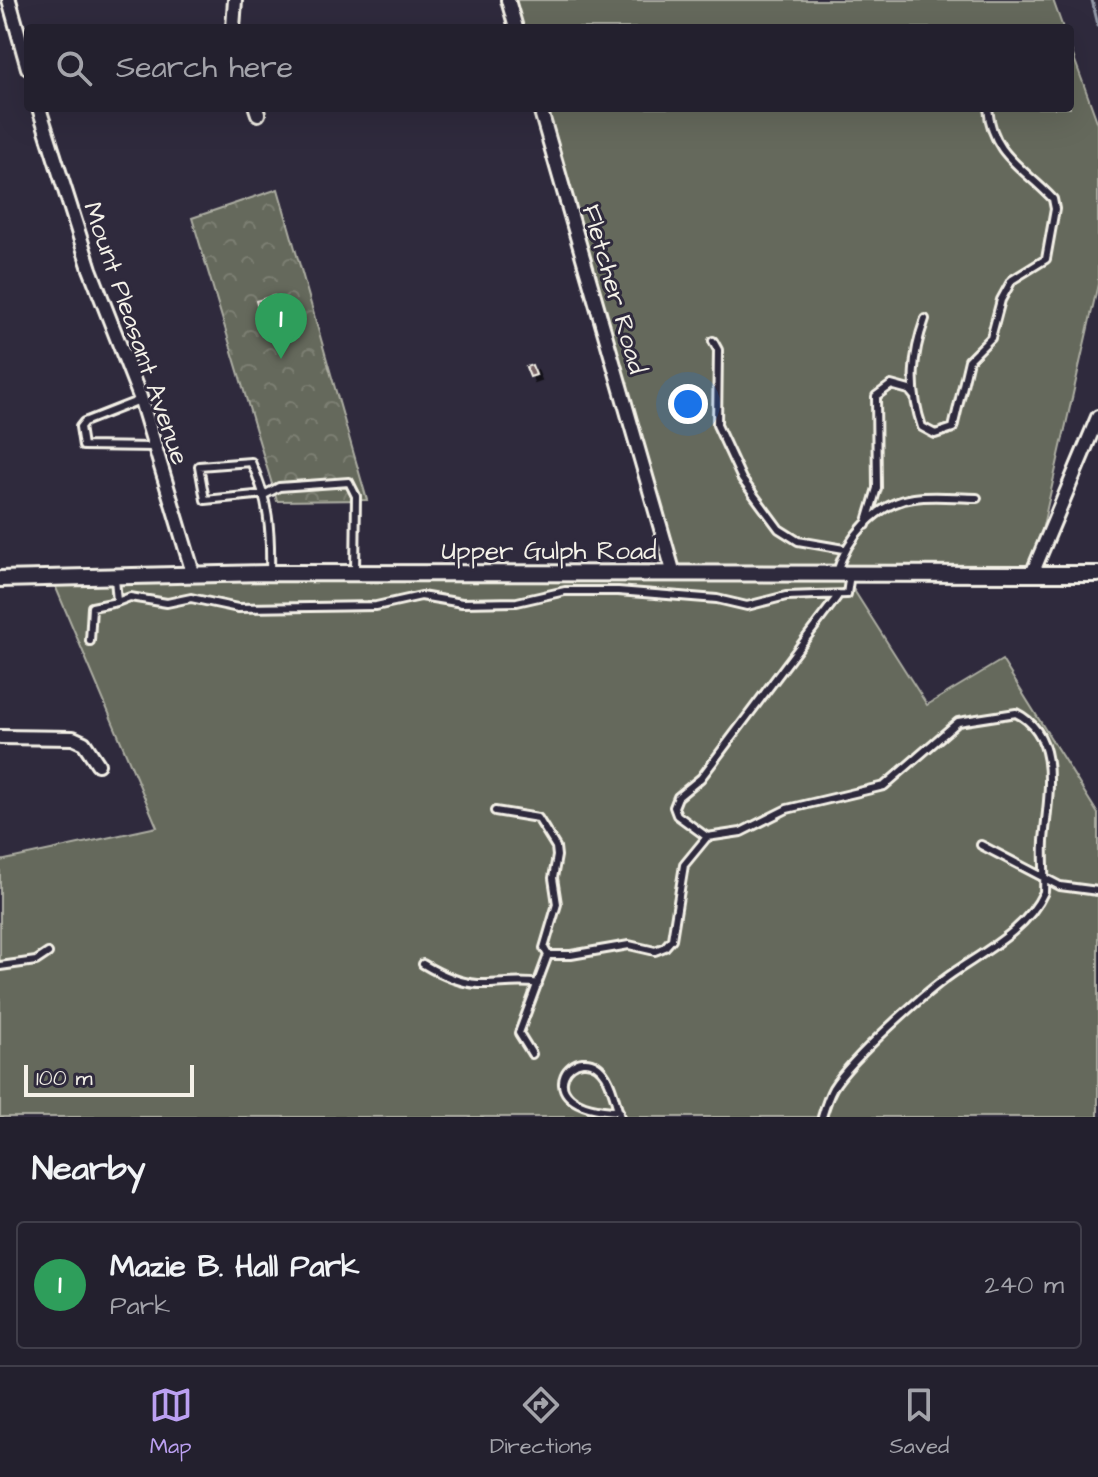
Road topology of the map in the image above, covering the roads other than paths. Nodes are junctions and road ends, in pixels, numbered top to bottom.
1 (9, 0) edge
2 (235, 0) edge
3 (508, 0) edge
4 (233, 24) edge
5 (515, 24) edge
6 (24, 54) edge
7 (40, 112) edge
8 (541, 112) edge
9 (989, 112) edge
10 (925, 319) dead end
11 (713, 341) dead end
12 (915, 399) junction
13 (140, 400) junction
14 (1098, 417) edge
15 (155, 447) junction
16 (266, 494) junction
17 (977, 498) dead end
18 (866, 525) junction
19 (844, 549) junction
20 (844, 572) junction
21 (193, 573) junction
22 (270, 573) junction
23 (355, 573) junction
24 (674, 574) junction
25 (1032, 574) junction
26 (1098, 574) edge
27 (115, 575) junction
28 (0, 579) edge
29 (837, 597) junction
30 (117, 602) junction
31 (90, 641) dead end
32 (0, 737) edge
33 (98, 764) dead end
34 (495, 811) dead end
35 (707, 837) junction
36 (981, 845) dead end
37 (1045, 880) junction
38 (1098, 891) edge
39 (48, 953) dead end
40 (548, 955) junction
41 (423, 964) dead end
42 (0, 966) edge
43 (538, 984) junction
44 (532, 1054) dead end
45 (620, 1114) edge
46 (822, 1117) edge

1 - 6 street
2 - 4 street
3 - 5 street
7 - 13 street, Mount Pleasant Avenue
8 - 24 street, Fletcher Road
9 - 12 lane
10 - 12 lane
11 - 19 lane
12 - 18 lane
13 - 15 street, Mount Pleasant Avenue
13 - 15 lane
14 - 25 street
15 - 21 street, Mount Pleasant Avenue
16 - 16 lane
16 - 22 lane
16 - 23 lane
17 - 18 lane
18 - 19 lane
19 - 20 lane
20 - 24 street, Upper Gulph Road
20 - 25 street, Upper Gulph Road
20 - 29 lane
21 - 22 street, Upper Gulph Road
21 - 27 street, Upper Gulph Road
22 - 23 street, Upper Gulph Road
23 - 24 street, Upper Gulph Road
25 - 26 street, Upper Gulph Road
27 - 28 street, Upper Gulph Road
27 - 30 lane
29 - 30 lane
29 - 35 lane
30 - 31 lane
32 - 33 street
34 - 40 lane
35 - 37 lane
35 - 40 lane
36 - 37 lane
37 - 38 lane
37 - 46 lane
39 - 42 lane
40 - 43 lane
41 - 43 lane
43 - 44 lane
45 - 45 lane

